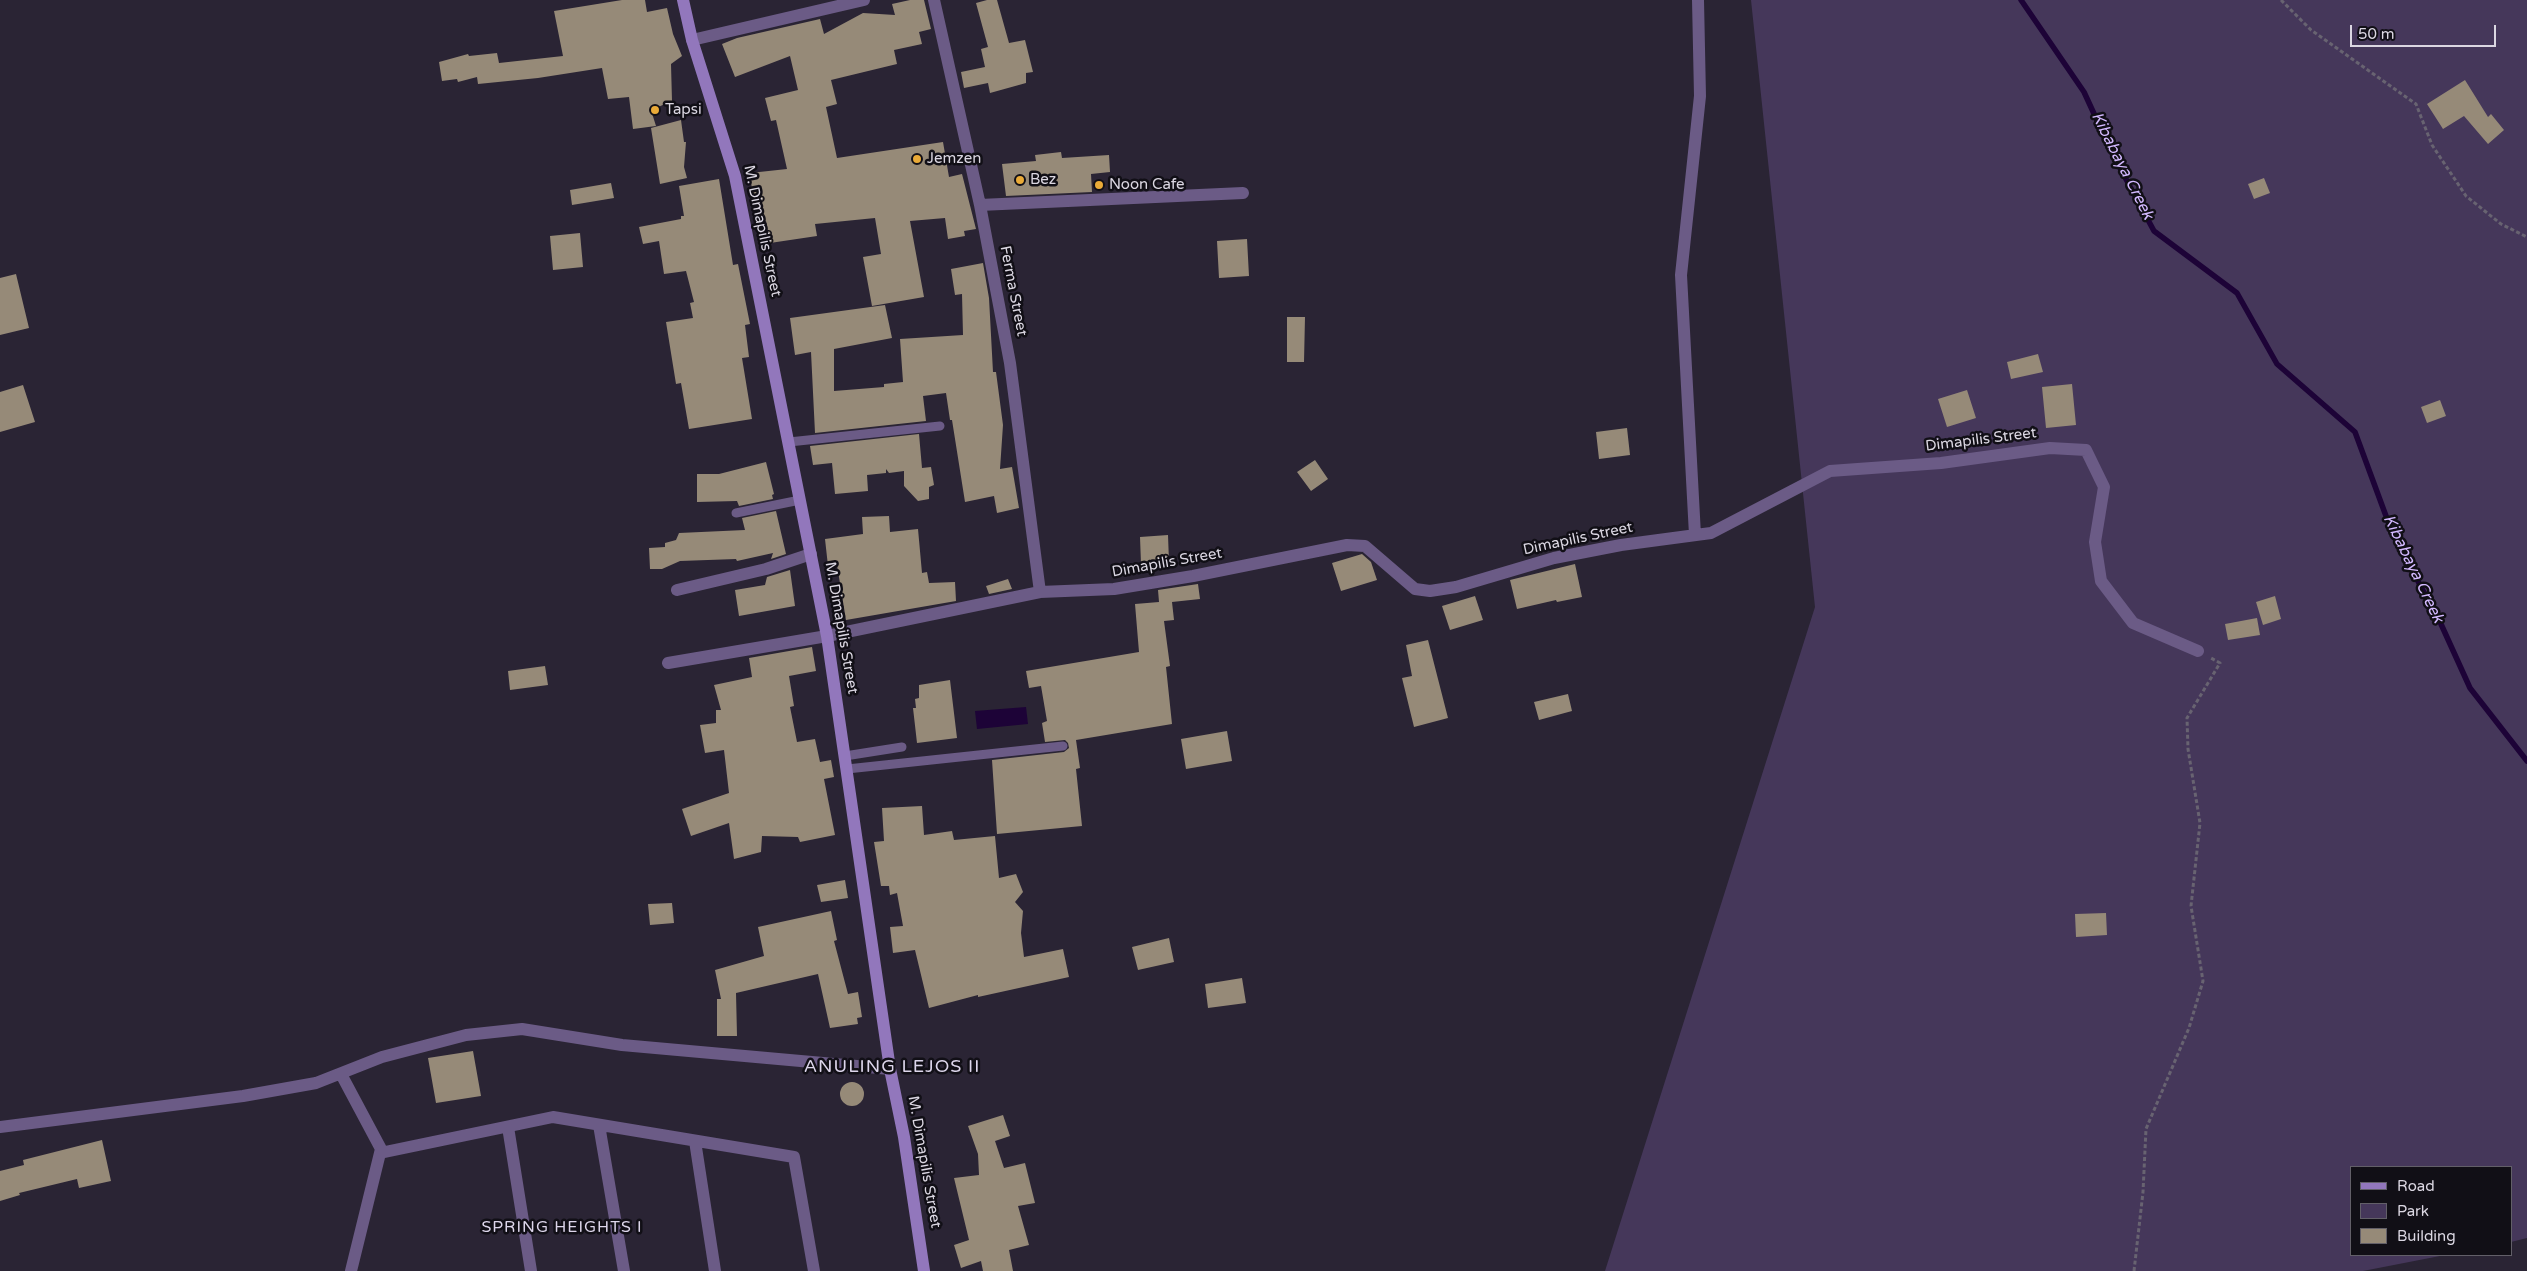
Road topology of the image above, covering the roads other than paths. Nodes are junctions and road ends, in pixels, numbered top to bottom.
1 (683, 0) edge
2 (864, 0) edge
3 (934, 0) edge
4 (1698, 0) edge
5 (692, 40) junction
6 (1243, 193) dead end
7 (980, 205) junction
8 (940, 426) dead end
9 (789, 442) junction
10 (800, 500) junction
11 (736, 514) dead end
12 (1695, 535) junction
13 (811, 554) junction
14 (677, 590) dead end
15 (1040, 592) junction
16 (827, 636) junction
17 (2198, 651) road end
18 (668, 663) dead end
19 (1063, 746) dead end
20 (902, 747) dead end
21 (845, 756) junction
22 (847, 769) junction
23 (890, 1069) junction
24 (341, 1074) junction
25 (599, 1125) junction
26 (0, 1127) edge
27 (508, 1127) junction
28 (695, 1140) junction
29 (380, 1153) junction
30 (351, 1271) edge
31 (531, 1271) edge
32 (624, 1271) edge
33 (715, 1271) edge
34 (814, 1271) edge
35 (924, 1271) edge

1 - 5 main road, M. Dimapilis Street
2 - 5 street
3 - 7 street, Ferma Street
4 - 12 street
5 - 9 main road, M. Dimapilis Street
6 - 7 street
7 - 15 street, Ferma Street
8 - 9 lane
9 - 10 main road, M. Dimapilis Street
10 - 11 lane
10 - 13 main road, M. Dimapilis Street
12 - 15 street, Dimapilis Street
12 - 17 street, Dimapilis Street
13 - 14 street
13 - 16 main road, M. Dimapilis Street
15 - 16 street, Dimapilis Street
16 - 18 street, Dimapilis Street
16 - 21 main road, M. Dimapilis Street
19 - 22 lane
20 - 21 lane
21 - 22 main road, M. Dimapilis Street
22 - 23 main road, M. Dimapilis Street
23 - 24 street
23 - 35 main road, M. Dimapilis Street
24 - 26 street
24 - 29 street
25 - 27 street
25 - 28 street
25 - 32 street
27 - 29 street
27 - 31 street
28 - 33 street
28 - 34 street
29 - 30 street

